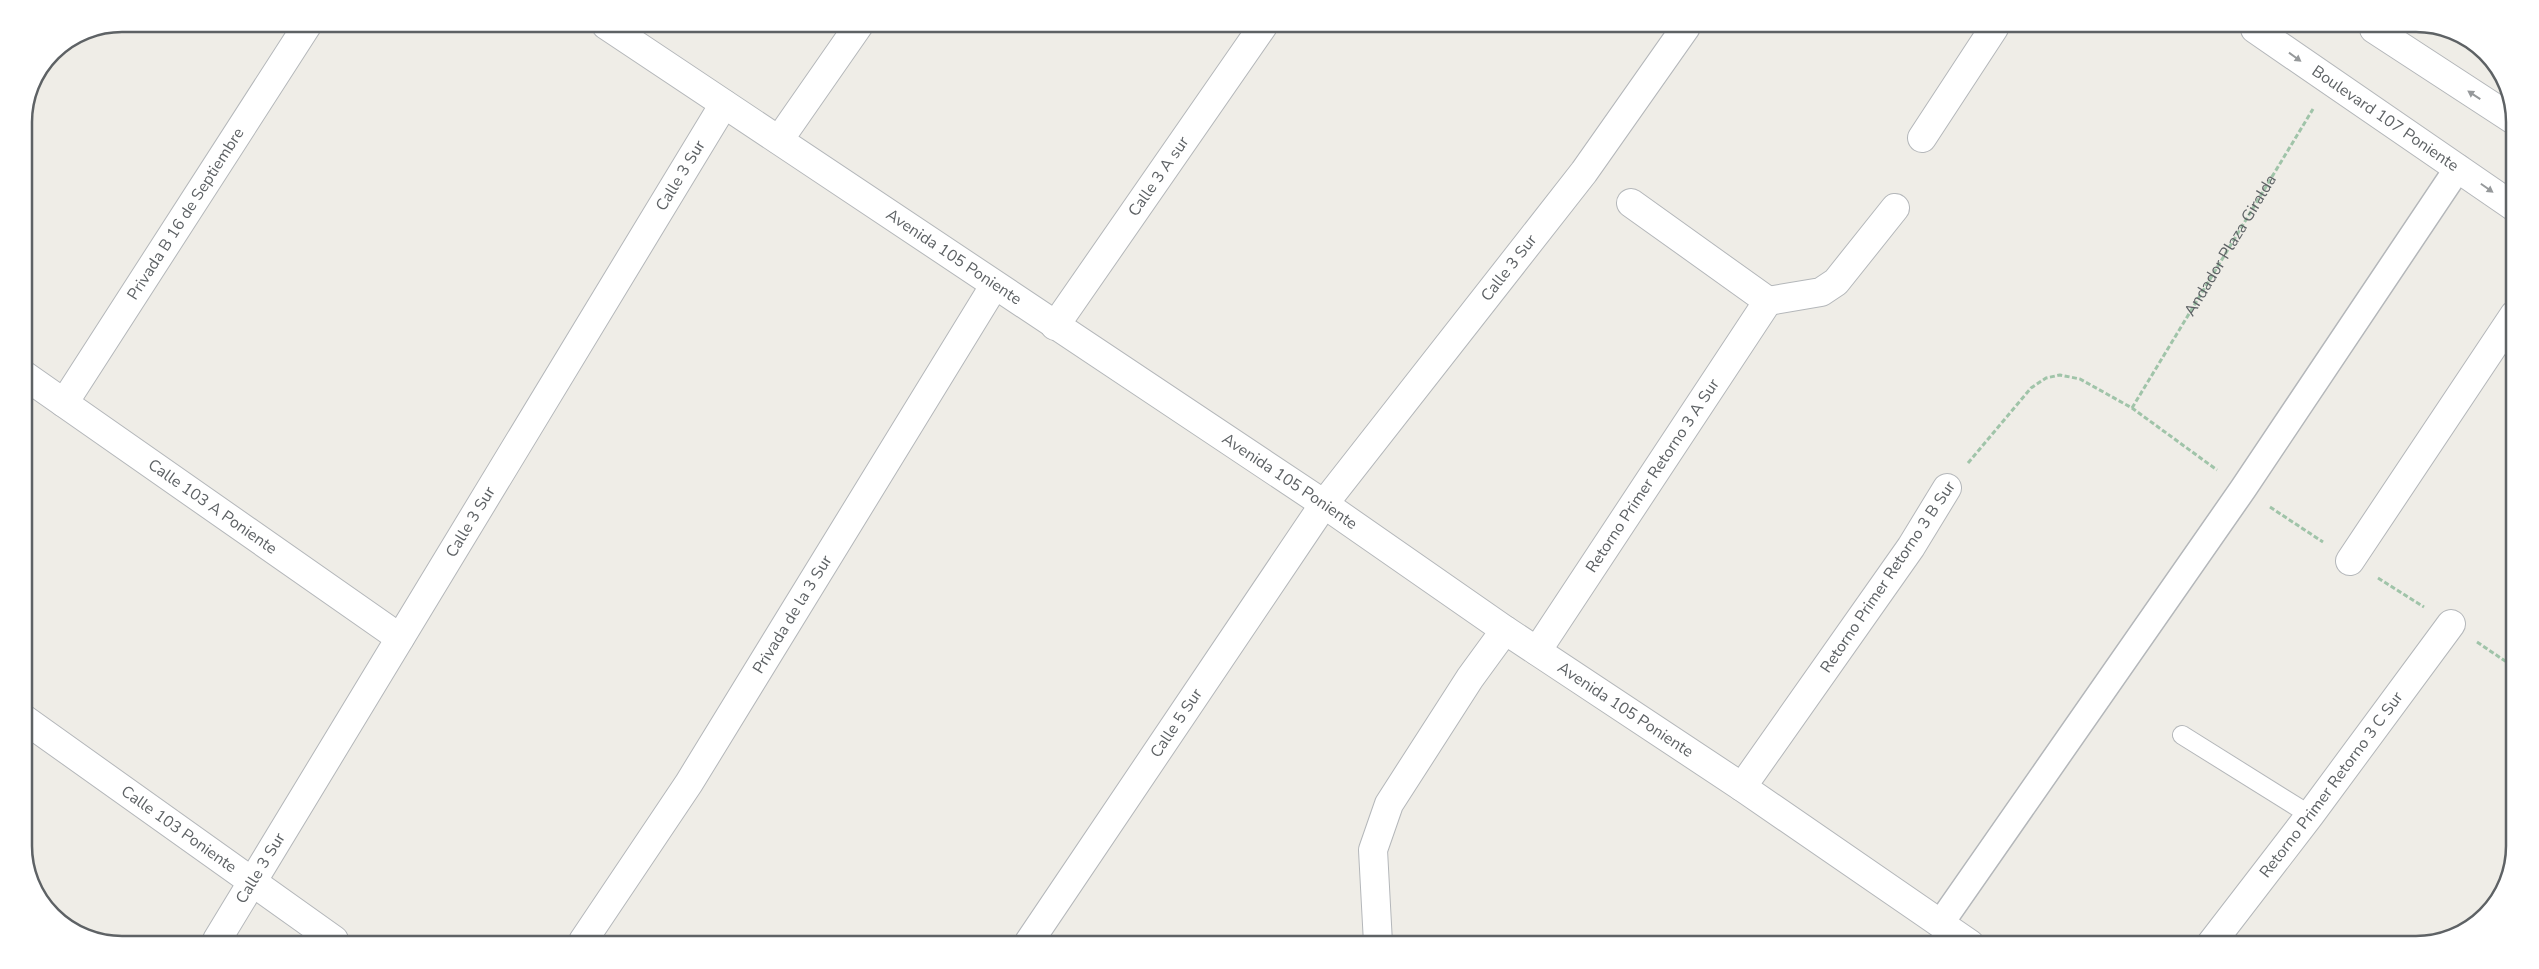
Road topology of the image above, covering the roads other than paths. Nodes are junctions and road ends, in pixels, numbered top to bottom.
1 (303, 32) edge
2 (616, 32) edge
3 (856, 32) edge
4 (1258, 32) edge
5 (1682, 32) edge
6 (1991, 32) edge
7 (2259, 32) edge
8 (2379, 32) edge
9 (724, 104) junction
10 (2506, 115) edge
11 (1922, 138) dead end
12 (779, 140) junction
13 (2458, 168) junction
14 (2506, 201) edge
15 (1631, 203) dead end
16 (1895, 208) dead end
17 (994, 286) junction
18 (1768, 301) junction
19 (1055, 326) junction
20 (2506, 327) edge
21 (32, 381) edge
22 (64, 403) junction
23 (1947, 488) road end
24 (1324, 504) junction
25 (2350, 561) dead end
26 (2450, 624) road end
27 (1505, 630) junction
28 (400, 638) junction
29 (1536, 651) junction
30 (33, 728) edge
31 (2182, 735) dead end
32 (1742, 787) junction
33 (2310, 815) junction
34 (252, 882) junction
35 (1940, 924) junction
36 (219, 936) edge
37 (328, 936) edge
38 (587, 936) edge
39 (1033, 936) edge
40 (1378, 936) edge
41 (1958, 936) edge
42 (2217, 936) edge

1 - 22 street, Privada B 16 de Septiembre
2 - 9 street, Avenida 105 Poniente
3 - 12 street
4 - 19 street, Calle 3 A sur
5 - 24 street, Calle 3 Sur
6 - 11 street
7 -> 13 street, Boulevard 107 Poniente
10 -> 8 street
9 - 12 street, Avenida 105 Poniente
9 - 28 street, Calle 3 Sur
12 - 17 street, Avenida 105 Poniente
13 -> 14 street, Boulevard 107 Poniente
13 - 35 street
15 - 18 street
16 - 18 street
17 - 19 street, Avenida 105 Poniente
17 - 38 street, Privada de la 3 Sur
18 - 29 street, Retorno Primer Retorno 3 A Sur
19 - 24 street, Avenida 105 Poniente
20 - 25 street
21 - 22 street, Calle 103 A Poniente
22 - 28 street, Calle 103 A Poniente
23 - 32 street, Retorno Primer Retorno 3 B Sur
24 - 27 street, Avenida 105 Poniente
24 - 39 street, Calle 5 Sur
26 - 33 street, Retorno Primer Retorno 3 C Sur
27 - 29 street, Avenida 105 Poniente
27 - 40 street
28 - 34 street, Calle 3 Sur
29 - 32 street, Avenida 105 Poniente
30 - 34 street, Calle 103 Poniente
31 - 33 lane
32 - 35 street, Avenida 105 Poniente
33 - 42 street, Retorno Primer Retorno 3 C Sur
34 - 36 street, Calle 3 Sur
34 - 37 street, Calle 103 Poniente
35 - 41 street, Avenida 105 Poniente

